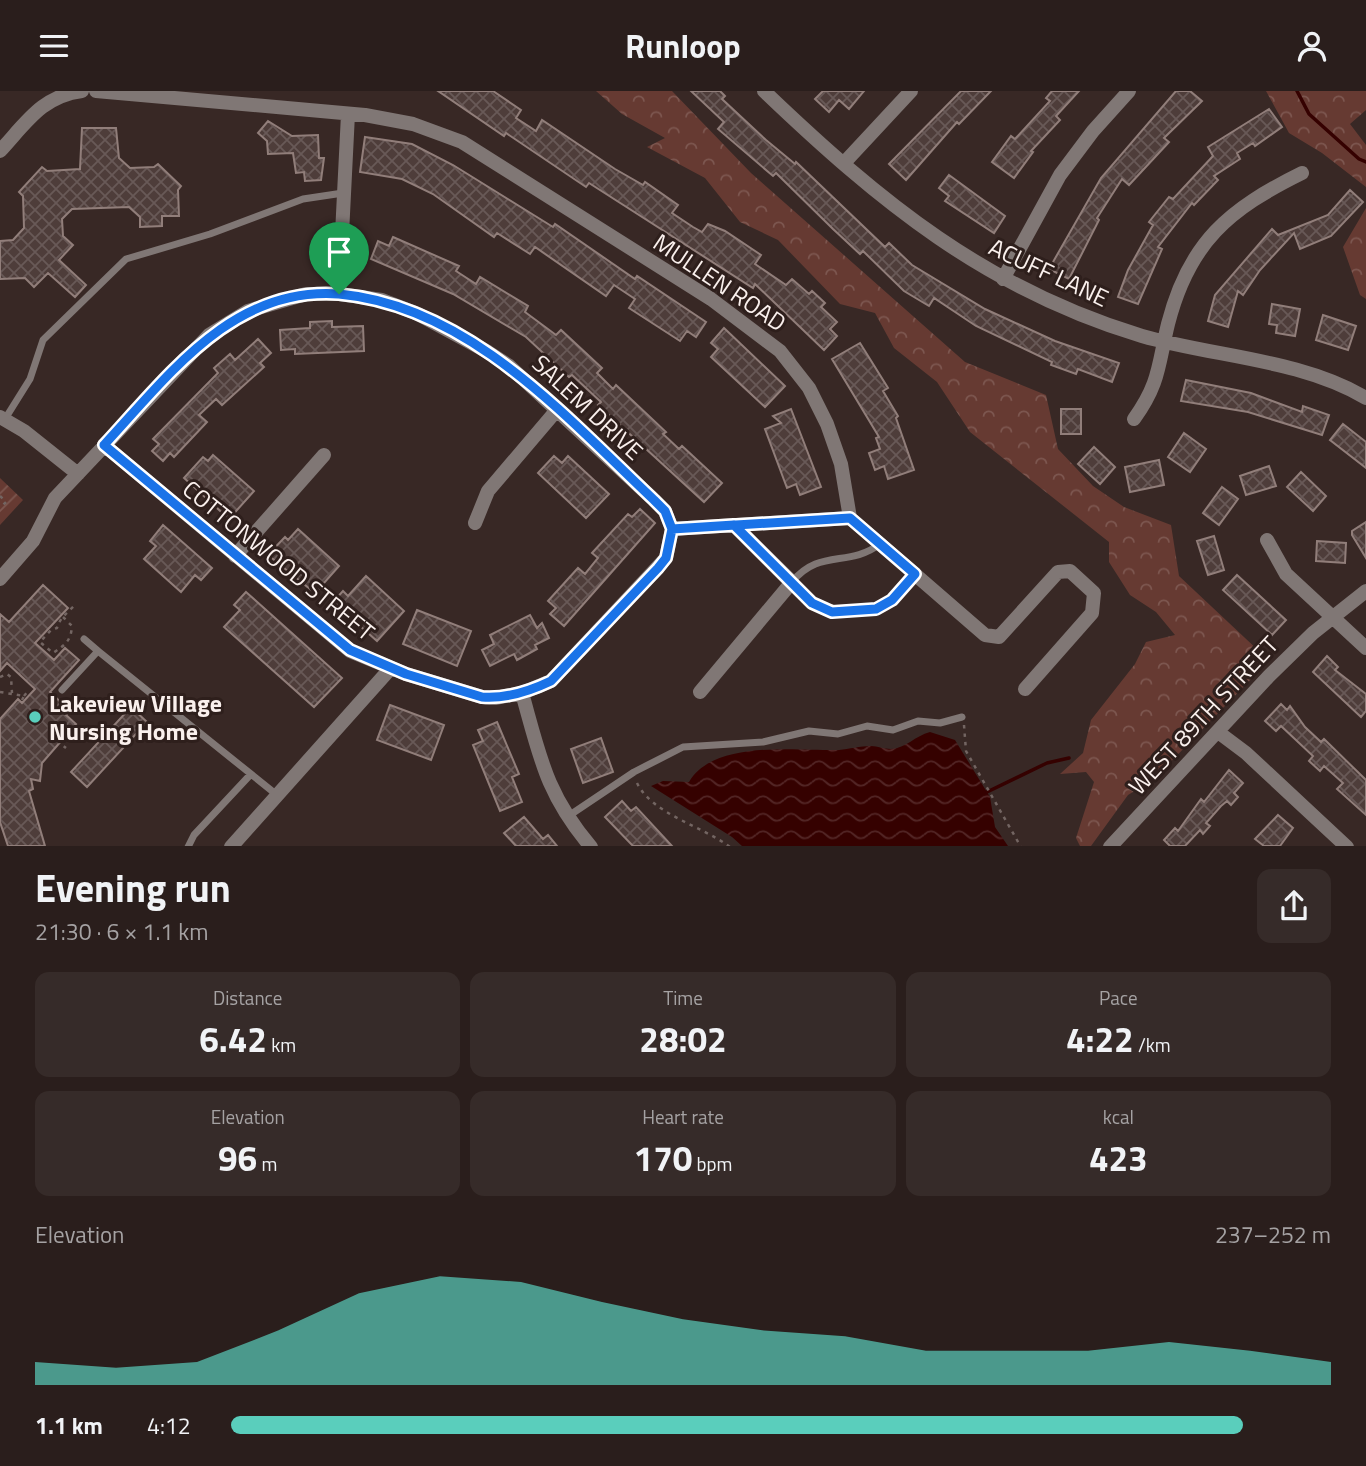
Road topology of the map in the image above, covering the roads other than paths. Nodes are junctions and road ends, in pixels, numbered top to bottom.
1 (82, 91) edge
2 (96, 91) edge
3 (764, 91) edge
4 (911, 91) edge
5 (1129, 91) edge
6 (348, 114) junction
7 (0, 151) edge
8 (844, 163) junction
9 (1302, 173) dead end
10 (344, 193) junction
11 (1003, 279) junction
12 (339, 294) junction
13 (1165, 341) junction
14 (1366, 398) edge
15 (556, 411) junction
16 (2, 419) edge
17 (1134, 419) dead end
18 (104, 445) junction
19 (324, 456) dead end
20 (78, 474) junction
21 (850, 518) junction
22 (475, 523) dead end
23 (734, 525) junction
24 (672, 529) junction
25 (1267, 540) dead end
26 (880, 544) junction
27 (235, 556) junction
28 (915, 574) junction
29 (0, 579) edge
30 (792, 582) junction
31 (1366, 591) edge
32 (1331, 617) junction
33 (84, 639) dead end
34 (1366, 648) edge
35 (99, 652) junction
36 (390, 669) junction
37 (1025, 689) dead end
38 (62, 690) dead end
39 (700, 692) dead end
40 (522, 693) junction
41 (962, 717) road end
42 (1218, 732) junction
43 (251, 774) junction
44 (277, 795) junction
45 (567, 817) junction
46 (1330, 841) edge
47 (188, 846) edge
48 (231, 846) edge
49 (591, 846) edge
50 (1110, 846) edge
51 (1347, 846) edge

1 - 7 street
2 - 6 street, MULLEN ROAD
3 - 8 street, ACUFF LANE
4 - 8 street
5 - 11 street
6 - 10 street
6 - 21 street, MULLEN ROAD
8 - 11 street, ACUFF LANE
9 - 13 street
10 - 12 street
10 - 16 lane
11 - 13 street, ACUFF LANE
12 - 15 street, SALEM DRIVE
12 - 18 street, SALEM DRIVE
13 - 14 street, ACUFF LANE
13 - 17 street
15 - 22 street
15 - 24 street, SALEM DRIVE
16 - 20 street
18 - 20 street, SALEM DRIVE
18 - 27 street, COTTONWOOD STREET
19 - 27 street
20 - 29 street, SALEM DRIVE
21 - 23 street
21 - 26 street
23 - 24 street
23 - 30 street
24 - 40 street, COTTONWOOD STREET
25 - 32 street
26 - 28 street
26 - 30 lane
27 - 36 street, COTTONWOOD STREET
28 - 30 lane
28 - 37 street
30 - 39 street
31 - 32 street, WEST 89TH STREET
32 - 34 street
32 - 42 street, WEST 89TH STREET
33 - 35 lane
35 - 38 lane
35 - 43 lane
36 - 40 street, COTTONWOOD STREET
36 - 44 street
40 - 45 street
41 - 45 lane
42 - 46 street
42 - 50 street, WEST 89TH STREET
43 - 44 lane
43 - 47 lane
44 - 48 street
45 - 49 street
46 - 51 street

